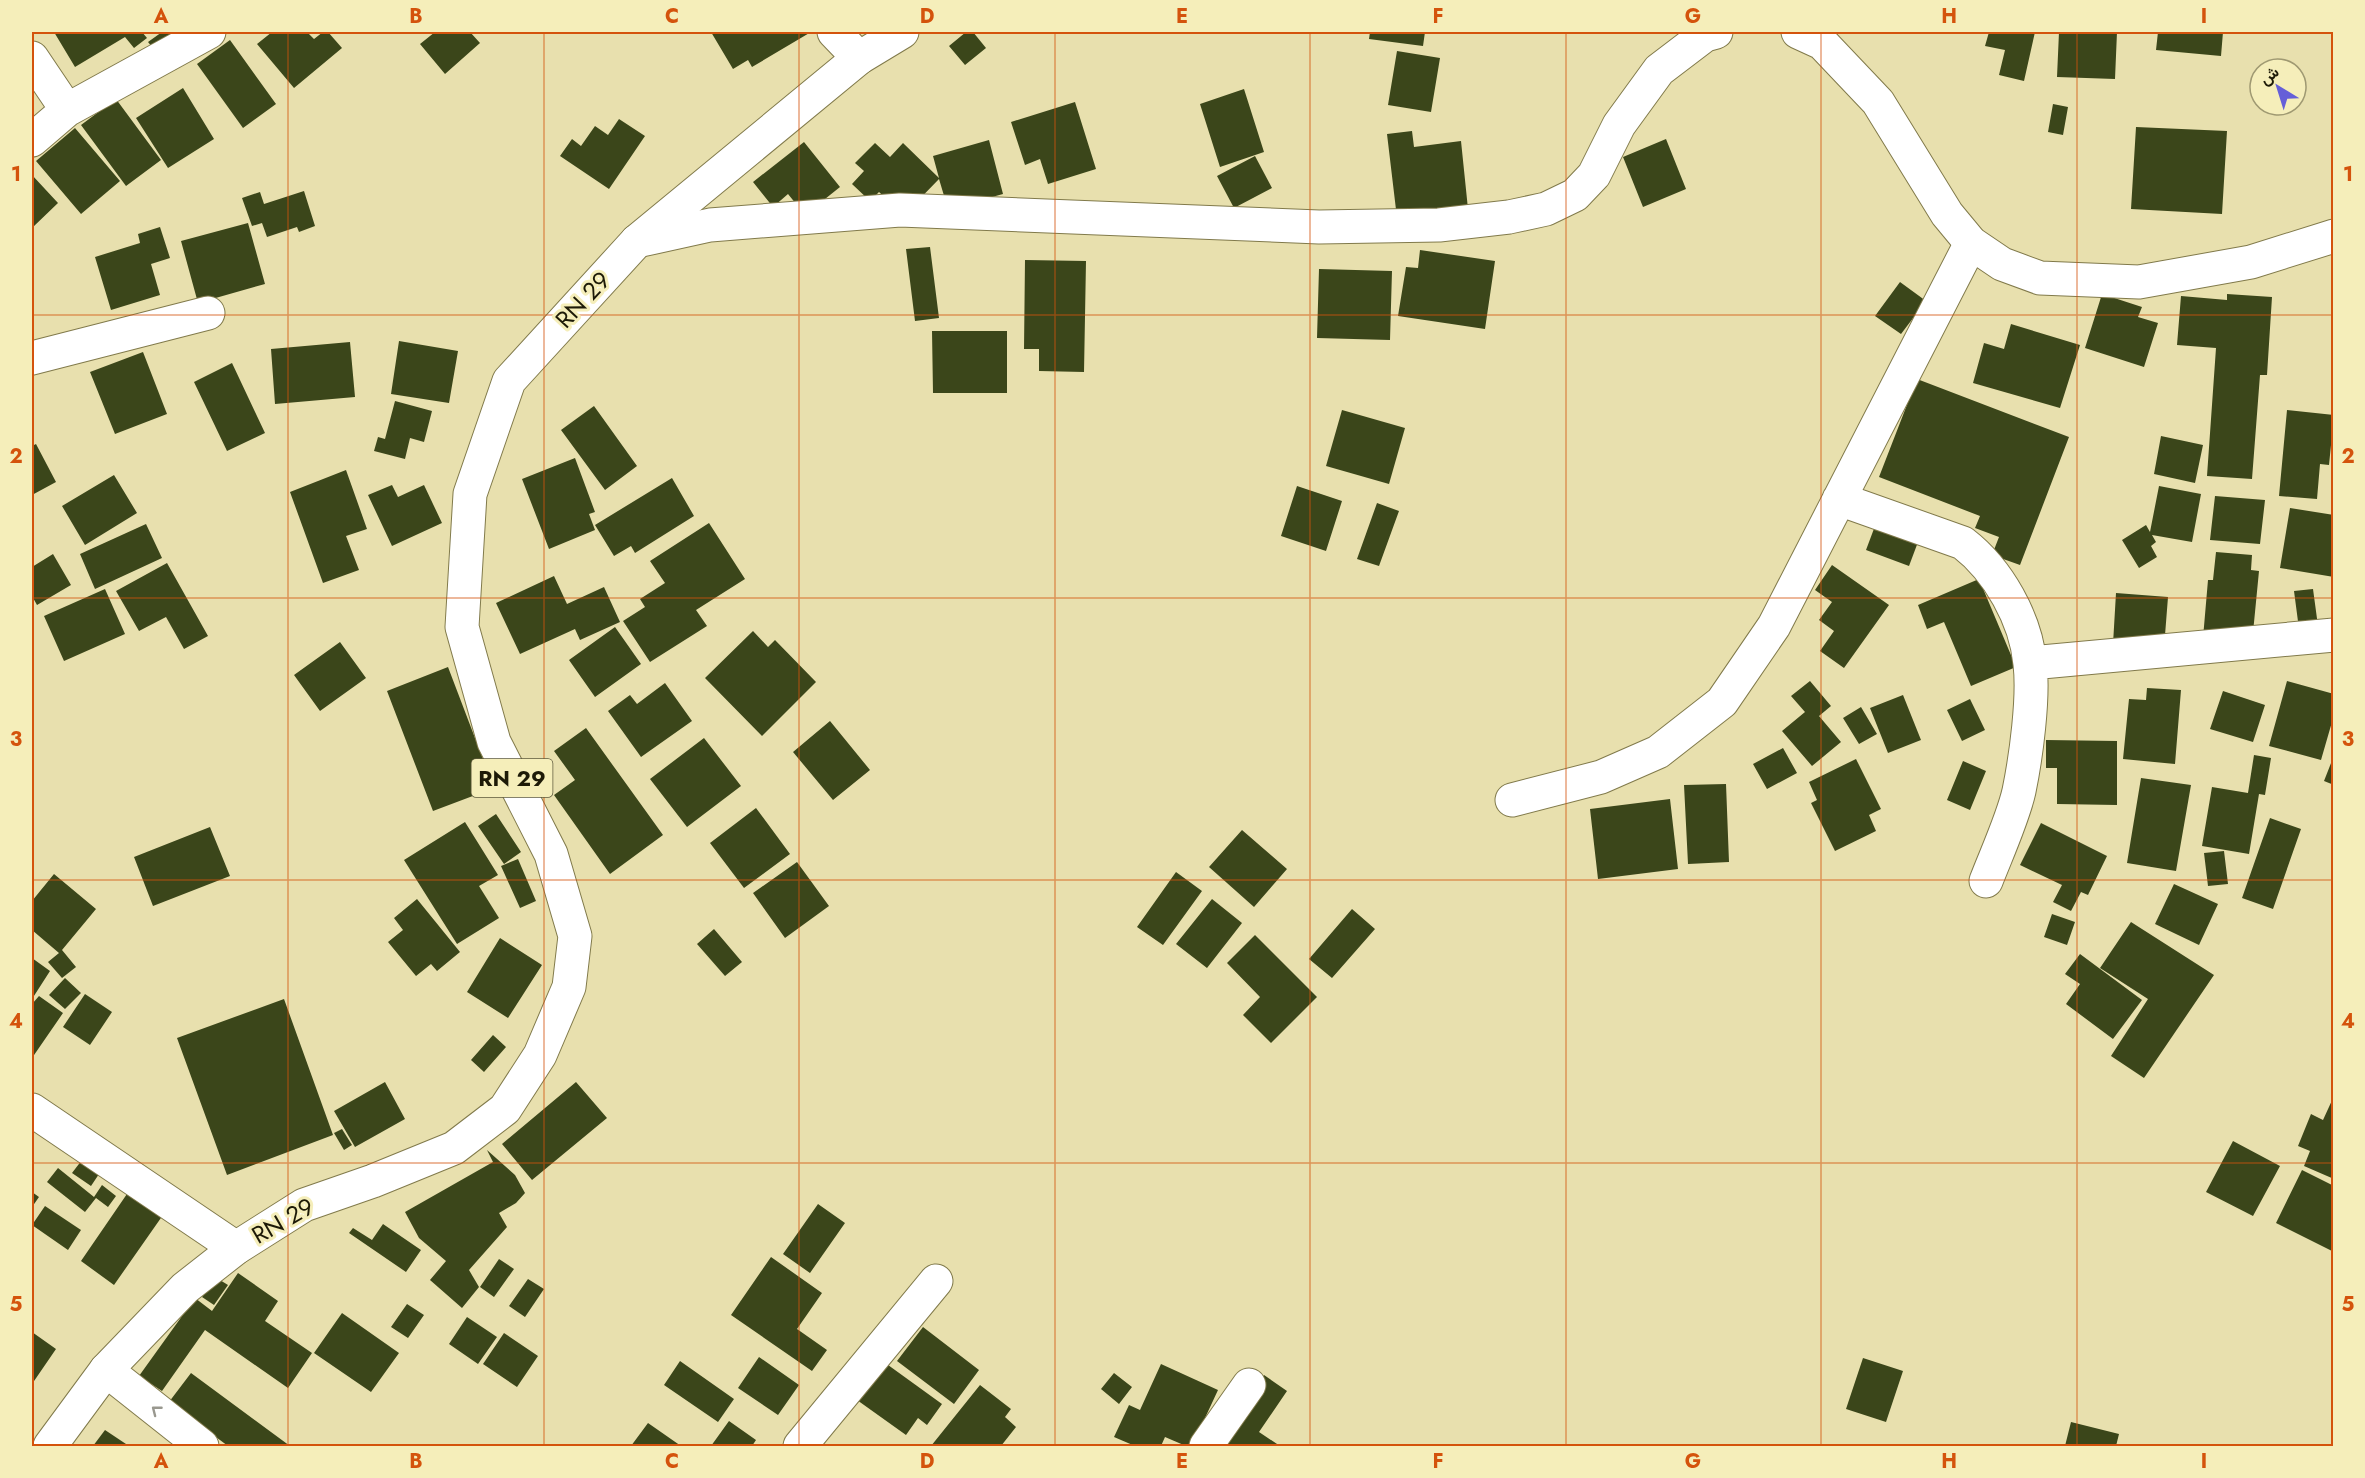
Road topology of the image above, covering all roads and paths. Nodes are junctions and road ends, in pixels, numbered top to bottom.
1 (209, 32) edge
2 (834, 32) edge
3 (902, 32) edge
4 (1716, 32) edge
5 (1798, 32) edge
6 (32, 58) edge
7 (859, 58) junction
8 (67, 110) junction
9 (32, 140) edge
10 (2334, 236) edge
11 (637, 241) junction
12 (1971, 243) junction
13 (208, 313) dead end
14 (32, 358) edge
15 (1839, 499) junction
16 (2334, 635) edge
17 (2031, 663) junction
18 (1512, 800) dead end
19 (1986, 881) dead end
20 (32, 1110) edge
21 (236, 1248) junction
22 (936, 1281) dead end
23 (106, 1370) junction
24 (1249, 1385) dead end
25 (50, 1446) edge
26 (202, 1446) edge
27 (800, 1446) edge
28 (1206, 1446) edge

1 - 8 main road
2 - 7 main road
3 - 7 main road, RN 29 / RN 29
4 - 11 main road
5 - 12 main road
6 - 8 main road
7 - 11 main road, RN 29 / RN 29
8 - 9 main road
10 - 12 main road
11 - 21 main road, RN 29 / RN 29
12 - 15 main road
13 - 14 main road
15 - 17 main road
15 - 18 main road
16 - 17 main road
17 - 19 main road
20 - 21 main road
21 - 23 main road, RN 29 / RN 29
22 - 27 main road
23 - 25 main road, RN 29 / RN 29
26 -> 23 main road
24 - 28 main road

